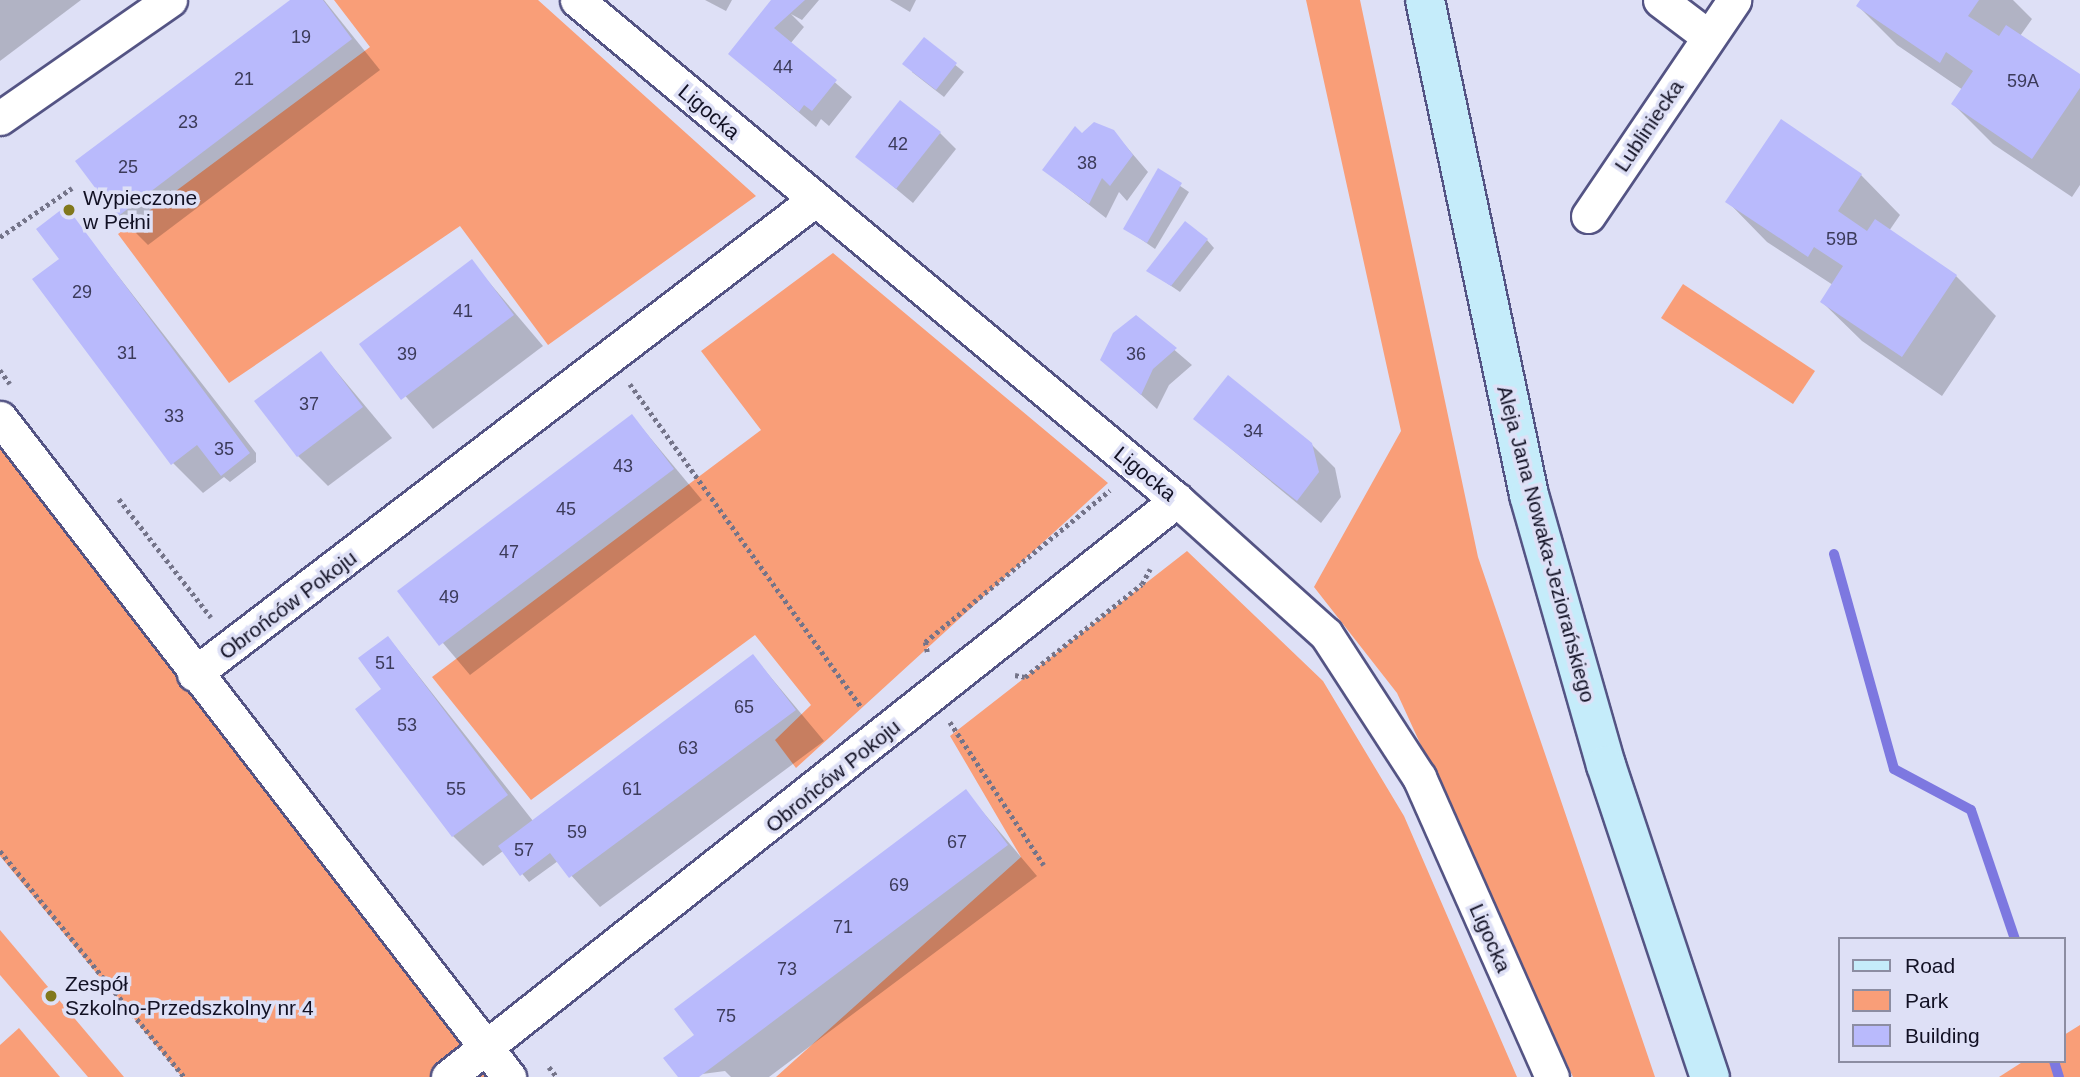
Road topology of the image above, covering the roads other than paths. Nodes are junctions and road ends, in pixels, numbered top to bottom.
1 (170, 0) edge
2 (577, 0) edge
3 (1425, 0) edge
4 (1660, 0) edge
5 (1734, 0) edge
6 (1709, 37) junction
7 (0, 118) edge
8 (813, 201) junction
9 (1588, 216) dead end
10 (0, 418) edge
11 (1177, 500) junction
12 (194, 674) junction
13 (485, 1047) junction
14 (448, 1077) edge
15 (509, 1077) edge
16 (1552, 1077) edge
17 (1710, 1077) edge

1 - 7 street
2 - 8 street, Ligocka
3 - 17 main road, Aleja Jana Nowaka-Jeziorańskiego
4 - 6 street
5 - 6 street, Lubliniecka
6 - 9 street, Lubliniecka
8 - 11 street, Ligocka
8 - 12 street, Obrońców Pokoju
10 - 12 street
11 - 13 street, Obrońców Pokoju
11 - 16 street, Ligocka
12 - 13 street
13 - 14 street, Obrońców Pokoju
13 - 15 street

